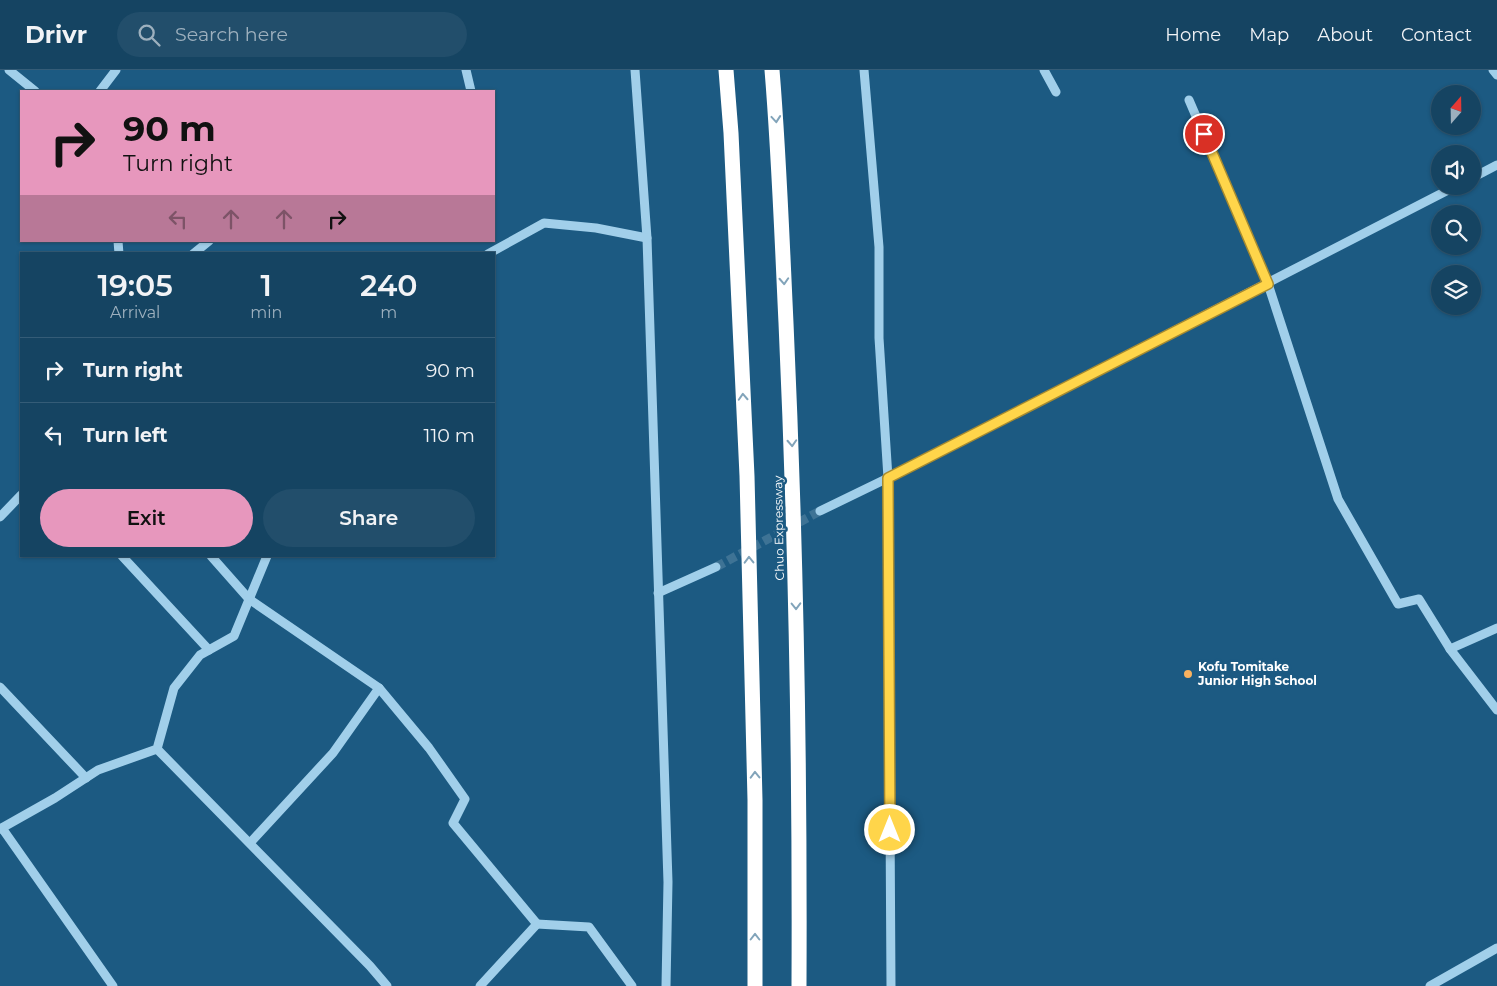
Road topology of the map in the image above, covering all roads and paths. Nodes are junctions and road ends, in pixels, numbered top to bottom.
1 (9, 70) edge
2 (116, 70) edge
3 (466, 70) edge
4 (635, 70) edge
5 (726, 70) edge
6 (772, 70) edge
7 (864, 70) edge
8 (1044, 70) edge
9 (1493, 70) edge
10 (1497, 75) edge
11 (34, 90) edge
12 (101, 90) edge
13 (471, 90) edge
14 (1056, 92) dead end
15 (1190, 100) dead end
16 (1497, 165) edge
17 (1481, 173) edge
18 (1439, 195) edge
19 (647, 238) junction
20 (208, 242) edge
21 (195, 252) edge
22 (492, 252) edge
23 (1268, 284) junction
24 (888, 478) junction
25 (20, 496) edge
26 (820, 512) tunnel mouth
27 (0, 517) edge
28 (123, 557) edge
29 (212, 557) edge
30 (267, 557) edge
31 (716, 567) tunnel mouth
32 (658, 593) junction
33 (249, 600) junction
34 (1497, 628) edge
35 (1450, 649) junction
36 (209, 650) junction
37 (0, 687) edge
38 (379, 688) junction
39 (1497, 710) edge
40 (157, 749) junction
41 (86, 778) junction
42 (1, 829) edge
43 (250, 843) junction
44 (537, 924) junction
45 (1497, 948) edge
46 (1436, 985) edge
47 (113, 986) edge
48 (387, 986) edge
49 (480, 986) edge
50 (632, 986) edge
51 (666, 986) edge
52 (755, 986) edge
53 (799, 986) edge
54 (891, 986) edge

1 - 11 street
2 - 12 street
3 - 13 street
4 - 19 street
52 -> 5 highway
6 -> 53 highway, Chuo Expressway
7 - 24 street
8 - 14 street
9 - 10 street
15 - 23 street
16 - 17 street
18 - 23 street
19 - 22 street
19 - 32 street
20 - 21 street
23 - 24 street
23 - 35 street
24 - 26 street
24 - 54 street
25 - 27 street
28 - 36 street
29 - 33 street
30 - 33 street
31 - 32 street
32 - 51 street
33 - 36 street
33 - 38 street
34 - 35 street
35 - 39 street
36 - 40 street
37 - 41 street
38 - 43 street
38 - 44 street
40 - 41 street
40 - 43 street
41 - 42 street
42 - 47 street
43 - 48 street
44 - 49 street
44 - 50 street
45 - 46 street

